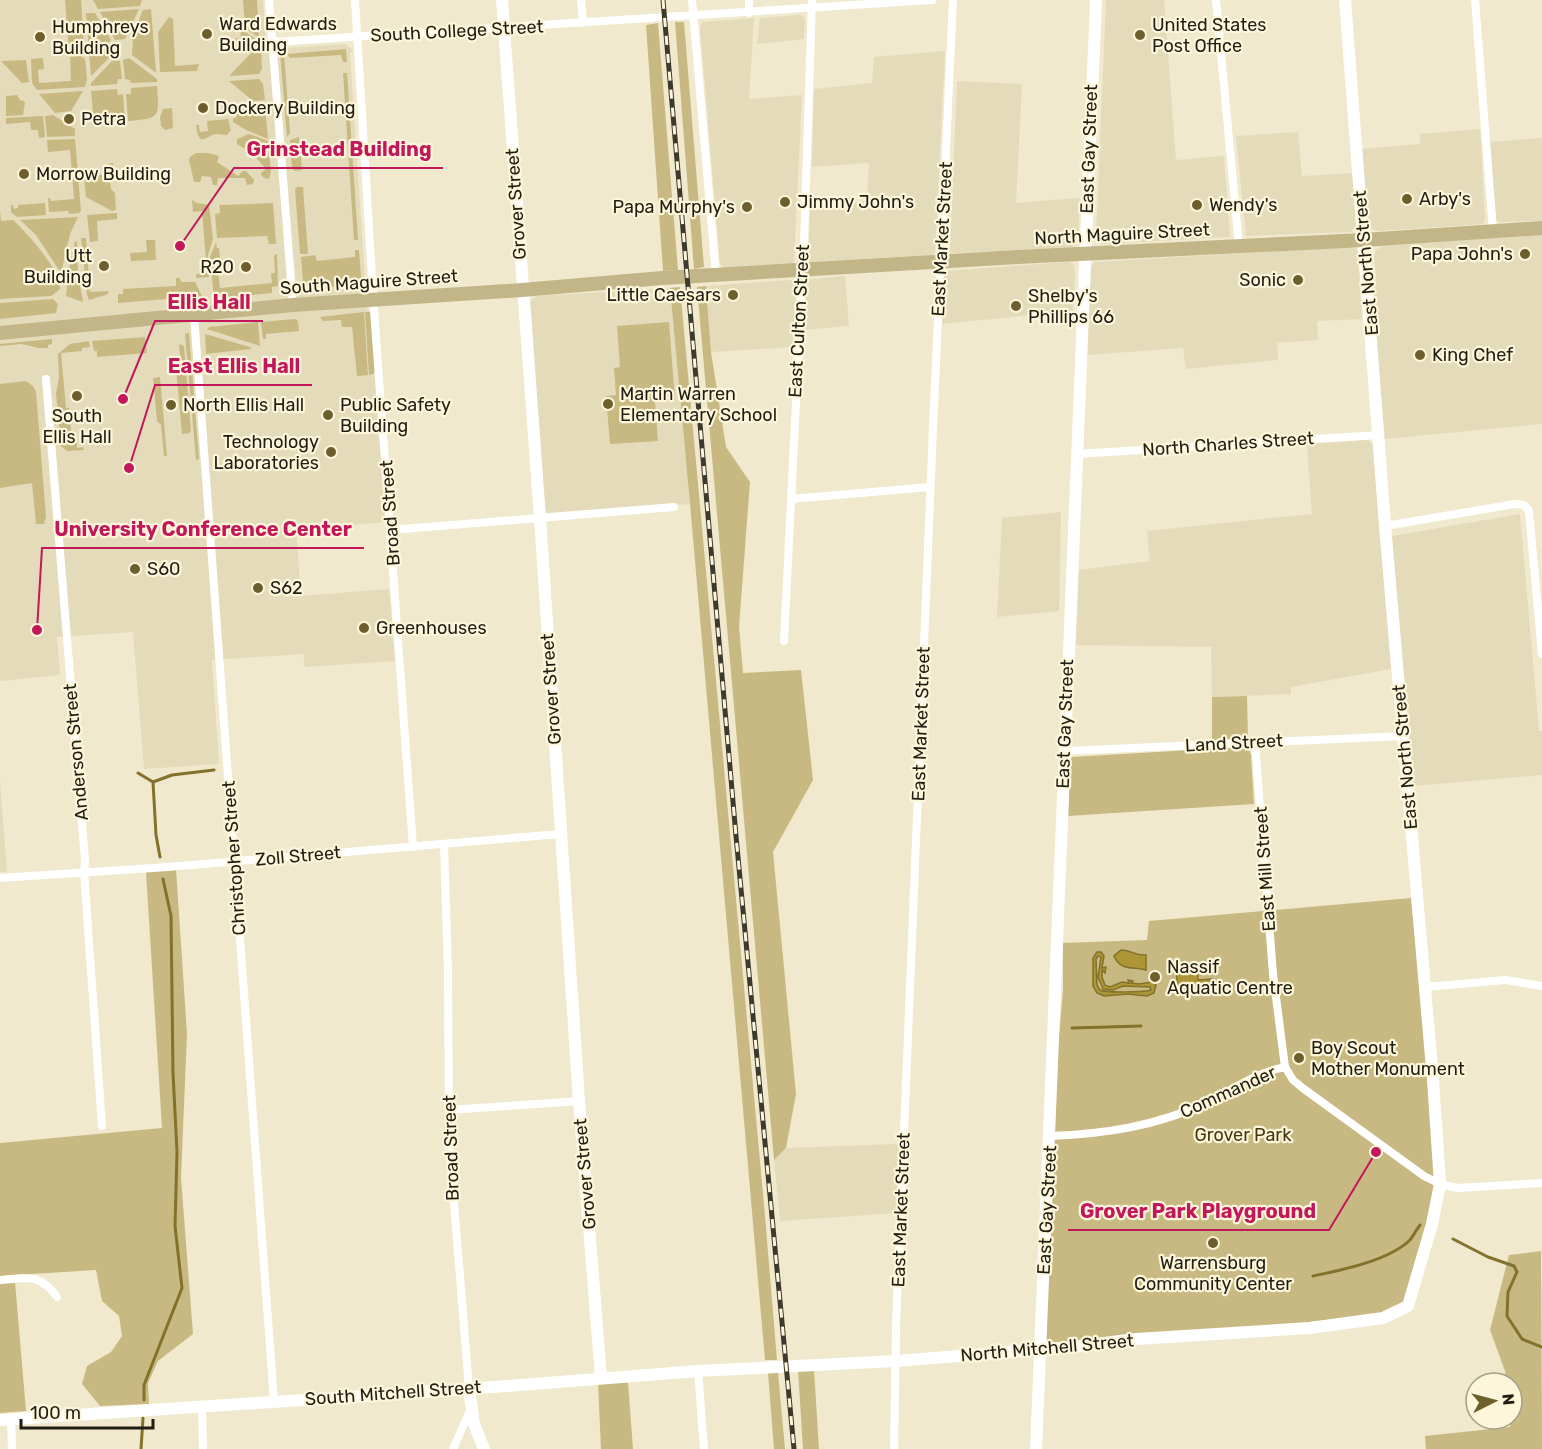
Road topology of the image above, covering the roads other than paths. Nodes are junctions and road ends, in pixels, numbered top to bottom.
1 (269, 0) edge
2 (355, 0) edge
3 (502, 0) edge
4 (581, 0) edge
5 (692, 0) edge
6 (749, 0) edge
7 (932, 0) edge
8 (953, 0) edge
9 (1096, 0) edge
10 (1216, 0) edge
11 (1346, 0) edge
12 (1475, 0) edge
13 (812, 4) edge
14 (749, 13) junction
15 (694, 15) junction
16 (583, 23) junction
17 (504, 29) junction
18 (358, 36) junction
19 (273, 42) junction
20 (1542, 228) edge
21 (1493, 231) junction
22 (1364, 240) junction
23 (1239, 246) junction
24 (1084, 254) junction
25 (941, 262) junction
26 (801, 271) junction
27 (710, 275) junction
28 (522, 290) junction
29 (373, 298) junction
30 (293, 305) junction
31 (194, 315) junction
32 (0, 333) edge
33 (46, 379) dead end
34 (1379, 435) junction
35 (1077, 454) junction
36 (930, 487) junction
37 (791, 499) junction
38 (674, 507) dead end
39 (540, 518) junction
40 (1385, 526) junction
41 (391, 530) junction
42 (784, 641) dead end
43 (1542, 654) edge
44 (1403, 736) junction
45 (1255, 742) junction
46 (1065, 752) junction
47 (560, 834) junction
48 (444, 844) junction
49 (413, 847) junction
50 (234, 861) junction
51 (84, 872) junction
52 (0, 878) edge
53 (1542, 986) edge
54 (1425, 987) junction
55 (1285, 1067) junction
56 (579, 1101) junction
57 (449, 1110) junction
58 (102, 1126) dead end
59 (1050, 1136) junction
60 (1542, 1183) edge
61 (1440, 1184) junction
62 (0, 1280) edge
63 (57, 1297) dead end
64 (1310, 1328) joint
65 (1040, 1350) junction
66 (896, 1361) junction
67 (785, 1366) joint
68 (698, 1371) junction
69 (602, 1377) junction
70 (469, 1389) junction
71 (274, 1401) junction
72 (202, 1408) junction
73 (471, 1408) junction
74 (5, 1420) edge
75 (12, 1449) edge
76 (203, 1449) edge
77 (453, 1449) edge
78 (483, 1449) edge
79 (704, 1449) edge
80 (894, 1449) edge
81 (1036, 1449) edge

1 - 19 street
2 - 18 street, Broad Street
3 - 17 street, Grover Street
4 - 16 street
5 - 15 street
6 - 14 street
7 - 13 street, South College Street
8 - 25 street, East Market Street
9 - 24 street, East Gay Street
10 - 23 street
11 - 22 street, East North Street
12 - 21 street
13 - 14 street, South College Street
13 - 26 street, East Culton Street
14 - 15 street, South College Street
15 - 16 street, South College Street
15 - 27 street
16 - 17 street, South College Street
17 - 18 street, South College Street
17 - 28 street, Grover Street
18 - 19 street, South College Street
18 - 29 street, Broad Street
19 - 30 street
20 - 21 main road, North Maguire Street
21 - 22 main road, North Maguire Street
22 - 23 main road, North Maguire Street
22 - 34 street, East North Street
23 - 24 main road, North Maguire Street
24 - 25 main road, North Maguire Street
24 - 35 street, East Gay Street
25 - 26 main road, North Maguire Street
25 - 36 street, East Market Street
26 - 27 main road, North Maguire Street
26 - 37 street, East Culton Street
27 - 28 main road, South Maguire Street
28 - 29 main road, South Maguire Street
28 - 39 street, Grover Street
29 - 30 main road, South Maguire Street
29 - 41 street, Broad Street
30 - 31 main road, South Maguire Street
31 - 32 main road, South Maguire Street
31 - 50 street, Christopher Street
33 - 51 street, Anderson Street
34 - 35 street, North Charles Street
34 - 40 street, East North Street
35 - 46 street, East Gay Street
36 - 37 street
36 - 66 street, East Market Street
37 - 42 street, East Culton Street
38 - 39 street
39 - 41 street
39 - 47 street, Grover Street
40 - 43 street
40 - 44 street, East North Street
41 - 49 street, Broad Street
44 - 45 street, Land Street
44 - 54 street, East North Street
45 - 46 street, Land Street
45 - 55 street, East Mill Street
46 - 59 street, East Gay Street
47 - 48 street, Zoll Street
47 - 56 street, Grover Street
48 - 49 street, Zoll Street
48 - 57 street, Broad Street
49 - 50 street, Zoll Street
50 - 51 street, Zoll Street
50 - 71 street, Christopher Street
51 - 52 street, Zoll Street
51 - 58 street, Anderson Street
53 - 54 street
54 - 61 street, East North Street
55 - 59 street, Commander
55 - 61 street, Commander
56 - 57 street
56 - 69 street, Grover Street
57 - 70 street, Broad Street
59 - 65 street, East Gay Street
60 - 61 street
61 - 64 street, East North Street
62 - 63 street
64 - 65 street, North Mitchell Street
65 - 66 street, North Mitchell Street
65 - 81 street, East Gay Street
66 - 67 street, North Mitchell Street
66 - 80 street, East Market Street
67 - 68 street, South Mitchell Street
68 - 69 street, South Mitchell Street
68 - 79 street
69 - 70 street, South Mitchell Street
70 - 71 street, South Mitchell Street
70 - 73 street, Broad Street
71 - 72 street, South Mitchell Street
72 - 74 street, South Mitchell Street
72 - 76 street
73 - 77 street
73 - 78 street, Broad Street
74 - 75 street

